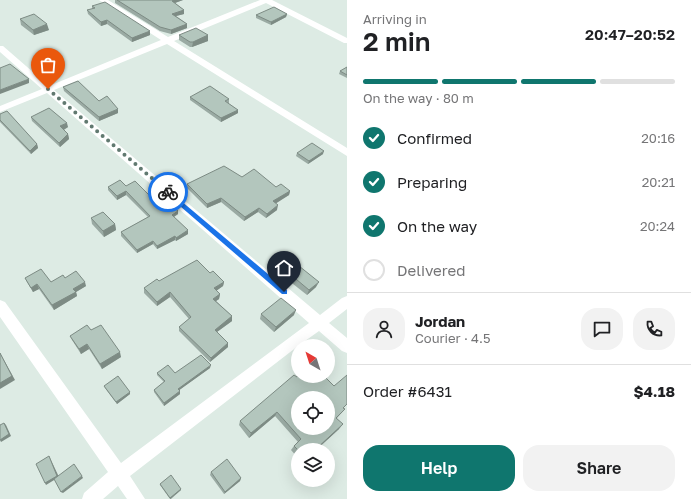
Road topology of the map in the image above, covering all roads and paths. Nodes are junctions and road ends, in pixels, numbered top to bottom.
1 (103, 0) edge
2 (266, 0) edge
3 (168, 40) junction
4 (347, 41) edge
5 (0, 48) edge
6 (48, 89) junction
7 (0, 109) edge
8 (347, 153) edge
9 (347, 302) edge
10 (0, 306) edge
11 (320, 323) junction
12 (347, 347) edge
13 (119, 474) junction
14 (90, 499) edge
15 (137, 499) edge

1 - 3 street
2 - 3 street
2 - 4 street
3 - 6 street
3 - 8 street
5 - 6 street
6 - 7 street
6 - 11 street
9 - 11 street
10 - 13 street
11 - 12 street
11 - 13 street
13 - 14 street
13 - 15 street

